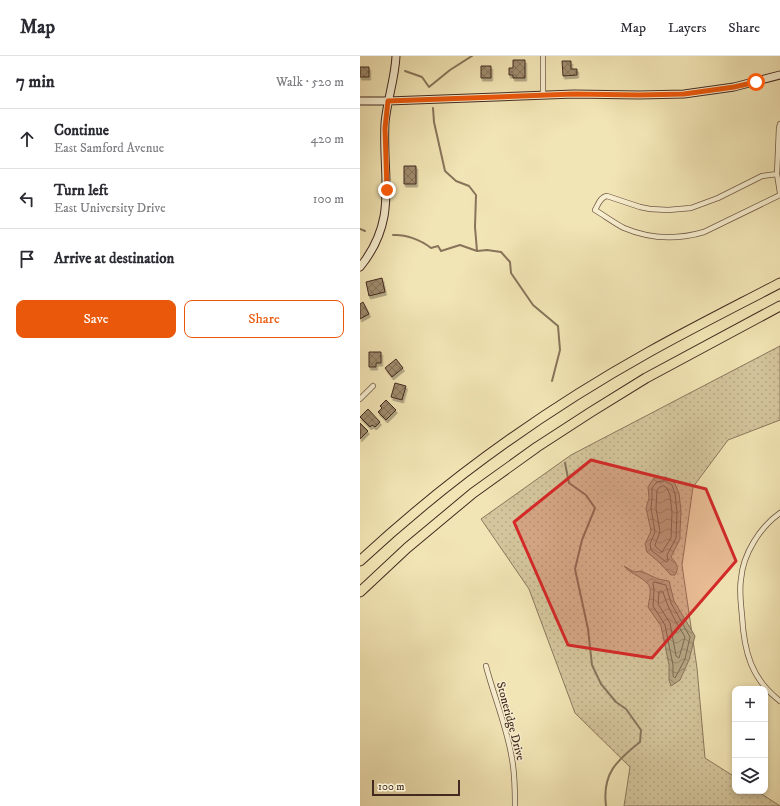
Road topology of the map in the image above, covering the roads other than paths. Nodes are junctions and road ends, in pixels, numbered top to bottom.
1 (396, 56) edge
2 (543, 56) edge
3 (780, 75) edge
4 (543, 95) junction
5 (360, 101) edge
6 (388, 101) junction
7 (780, 124) edge
8 (777, 174) junction
9 (780, 194) edge
10 (360, 267) edge
11 (780, 283) edge
12 (780, 306) edge
13 (373, 386) dead end
14 (360, 399) edge
15 (780, 513) edge
16 (360, 562) edge
17 (360, 592) edge
18 (486, 666) dead end
19 (780, 701) edge
20 (515, 806) edge

1 - 6 street
2 - 4 street
3 - 4 street
4 - 6 street
5 - 6 street
6 - 10 street
7 - 8 street
8 - 9 street
8 - 9 street
11 - 16 highway
12 - 17 highway
13 - 14 street
15 - 19 street
18 - 20 street, Stoneridge Drive

